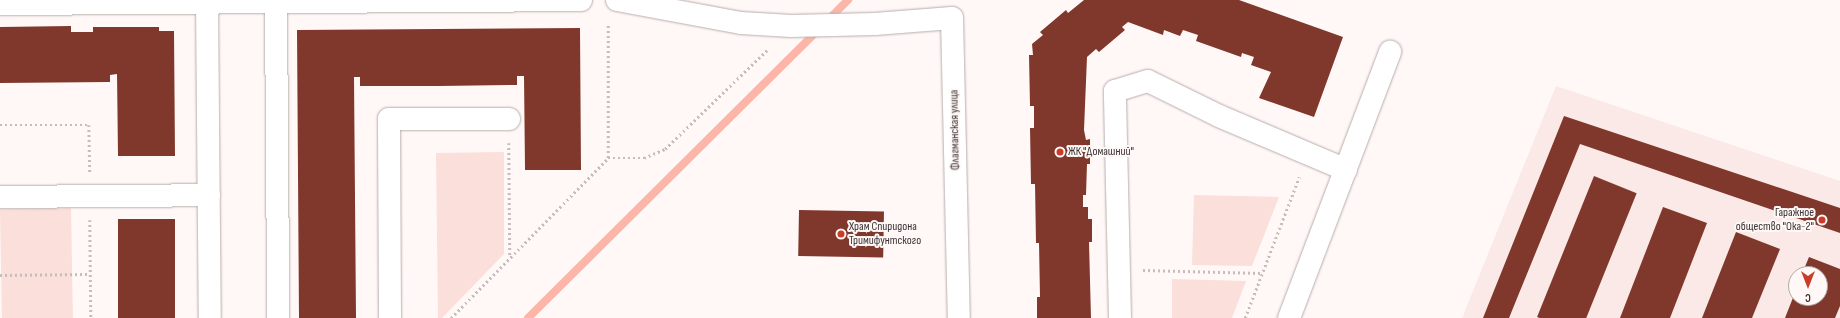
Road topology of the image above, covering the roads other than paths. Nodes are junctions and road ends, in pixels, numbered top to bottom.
1 (581, 0) edge
2 (276, 2) junction
3 (207, 3) junction
4 (0, 4) edge
5 (612, 8) edge
6 (1390, 52) dead end
7 (509, 119) road end
8 (1346, 170) junction
9 (209, 195) junction
10 (0, 197) edge
11 (210, 318) edge
12 (278, 318) edge
13 (390, 318) edge
14 (959, 318) edge
15 (1120, 318) edge
16 (1289, 318) edge

1 - 2 street
2 - 3 street
2 - 12 street
3 - 4 street
3 - 9 street
5 - 14 street, Флагманская улица
6 - 8 street
7 - 13 street
8 - 15 street
8 - 16 street
9 - 10 street
9 - 11 street

